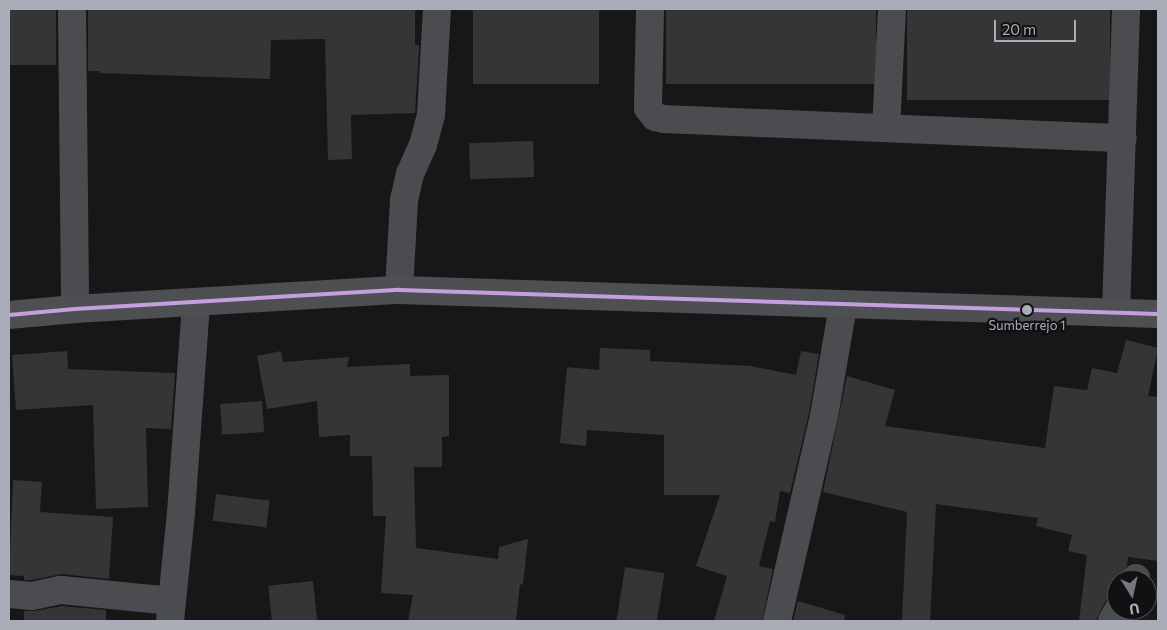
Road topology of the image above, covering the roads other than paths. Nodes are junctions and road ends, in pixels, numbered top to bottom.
1 (72, 9) edge
2 (437, 9) edge
3 (650, 9) edge
4 (892, 9) edge
5 (1126, 9) edge
6 (886, 128) junction
7 (1123, 138) junction
8 (399, 290) junction
9 (196, 303) junction
10 (844, 306) junction
11 (75, 309) junction
12 (1116, 312) junction
13 (1158, 314) edge
14 (9, 316) edge
15 (9, 594) edge
16 (171, 611) edge
17 (777, 621) edge

1 - 11 street
2 - 8 street
3 - 6 street
4 - 6 street
5 - 7 street
6 - 7 street
7 - 12 street
8 - 9 main road
8 - 10 main road
9 - 11 main road
9 - 16 street
10 - 12 main road
10 - 17 street
11 - 14 main road
12 - 13 main road
15 - 16 street

